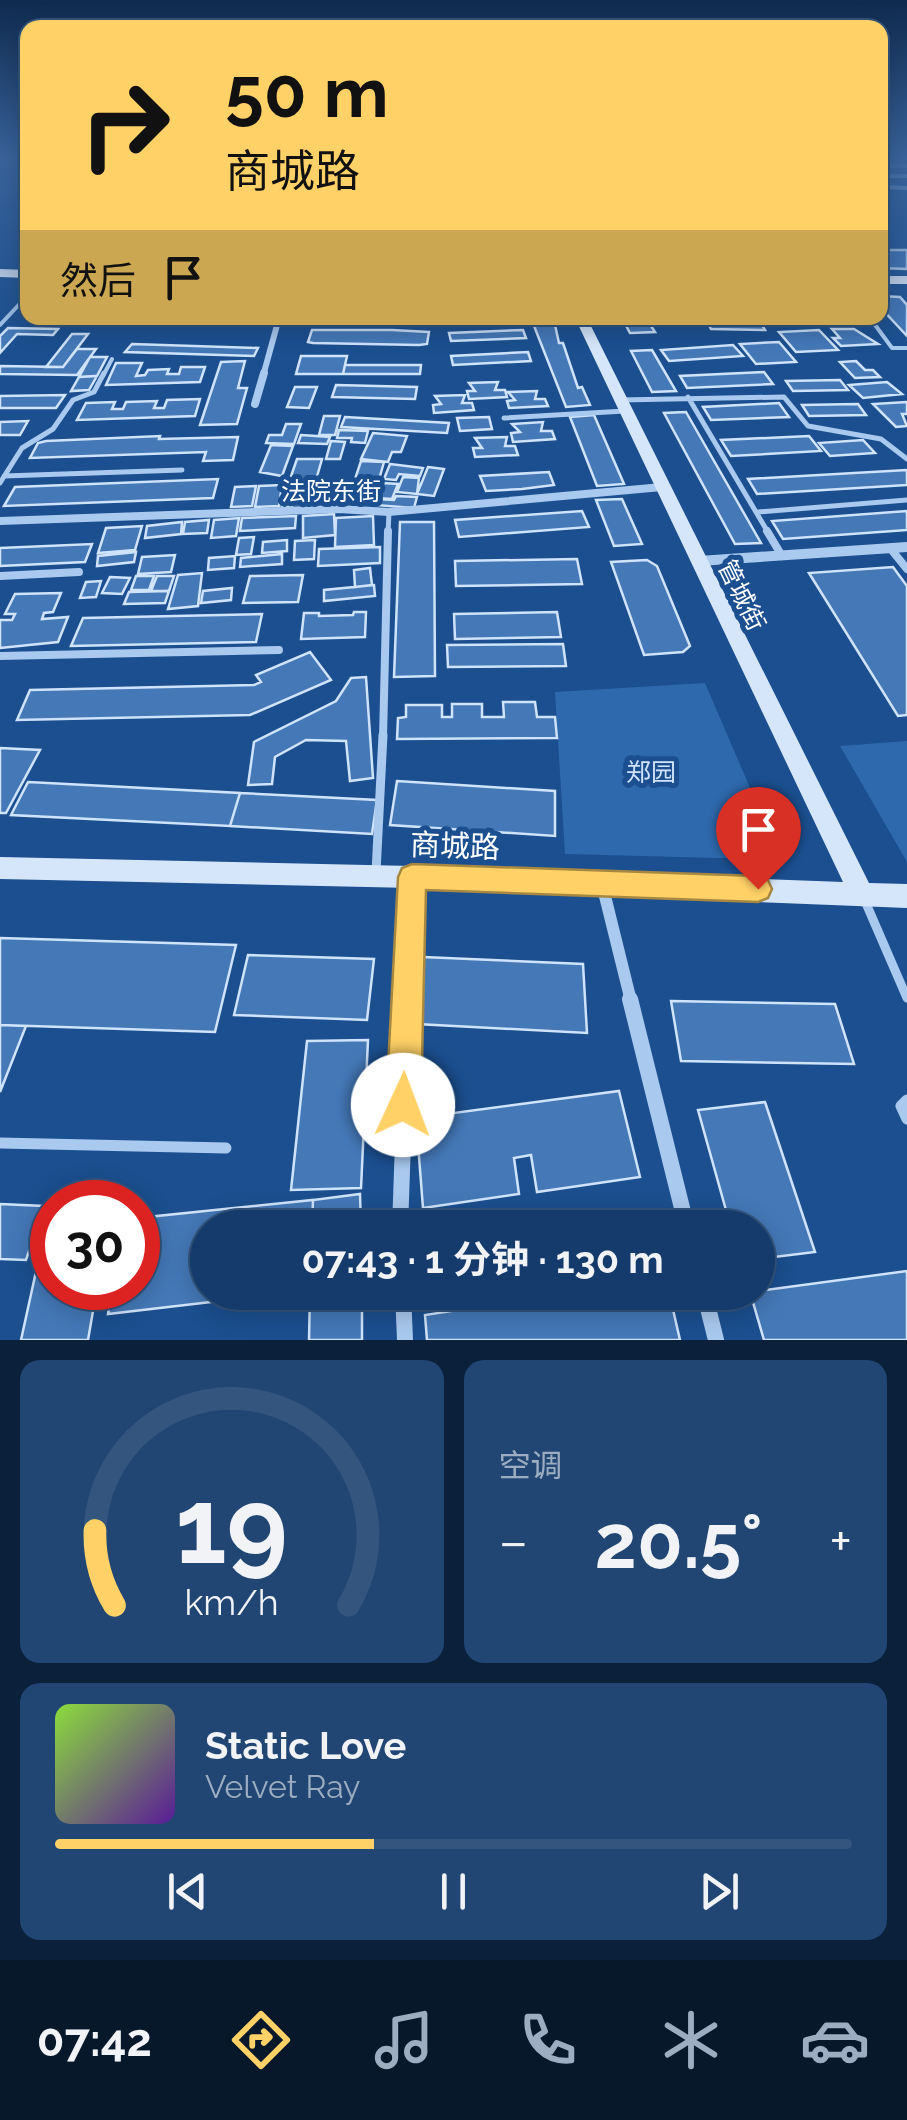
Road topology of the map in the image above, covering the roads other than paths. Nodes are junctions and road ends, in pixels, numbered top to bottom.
1 (20, 303) edge
2 (0, 325) edge
3 (277, 325) edge
4 (584, 325) edge
5 (875, 325) edge
6 (907, 348) edge
7 (112, 359) dead end
8 (688, 397) junction
9 (255, 404) dead end
10 (623, 406) junction
11 (504, 418) dead end
12 (907, 459) edge
13 (182, 470) dead end
14 (2, 480) edge
15 (662, 487) junction
16 (907, 500) edge
17 (388, 512) junction
18 (758, 512) junction
19 (0, 521) edge
20 (907, 547) edge
21 (890, 548) junction
22 (782, 556) junction
23 (697, 561) junction
24 (907, 569) edge
25 (79, 572) dead end
26 (0, 576) edge
27 (279, 650) dead end
28 (0, 656) edge
29 (0, 868) edge
30 (376, 877) junction
31 (412, 877) junction
32 (602, 884) junction
33 (861, 893) junction
34 (907, 896) edge
35 (907, 998) edge
36 (907, 1100) edge
37 (907, 1120) edge
38 (0, 1143) edge
39 (226, 1148) dead end
40 (401, 1210) edge
41 (683, 1210) edge
42 (404, 1310) edge
43 (708, 1310) edge
44 (405, 1340) edge
45 (716, 1340) edge

1 - 2 lane
3 - 9 street
4 - 10 street, 管城街
5 - 6 lane
7 - 14 lane
8 - 10 lane
8 - 12 lane
8 - 18 lane
10 - 11 lane
10 - 15 street, 管城街
13 - 14 lane
15 - 17 street, 法院东街
15 - 23 street, 管城街
16 - 18 lane
17 - 19 street, 法院东街
17 - 30 lane
18 - 22 lane
20 - 21 street
21 - 22 street
21 - 24 lane
22 - 23 street
23 - 33 street, 管城街
25 - 26 lane
27 - 28 lane
29 - 30 street, 商城路
30 - 31 street, 商城路
31 - 32 street, 商城路
31 - 40 street
32 - 33 street, 商城路
32 - 41 street
33 - 34 street, 商城路
33 - 35 lane
36 - 37 lane
38 - 39 lane
42 - 44 street
43 - 45 street

